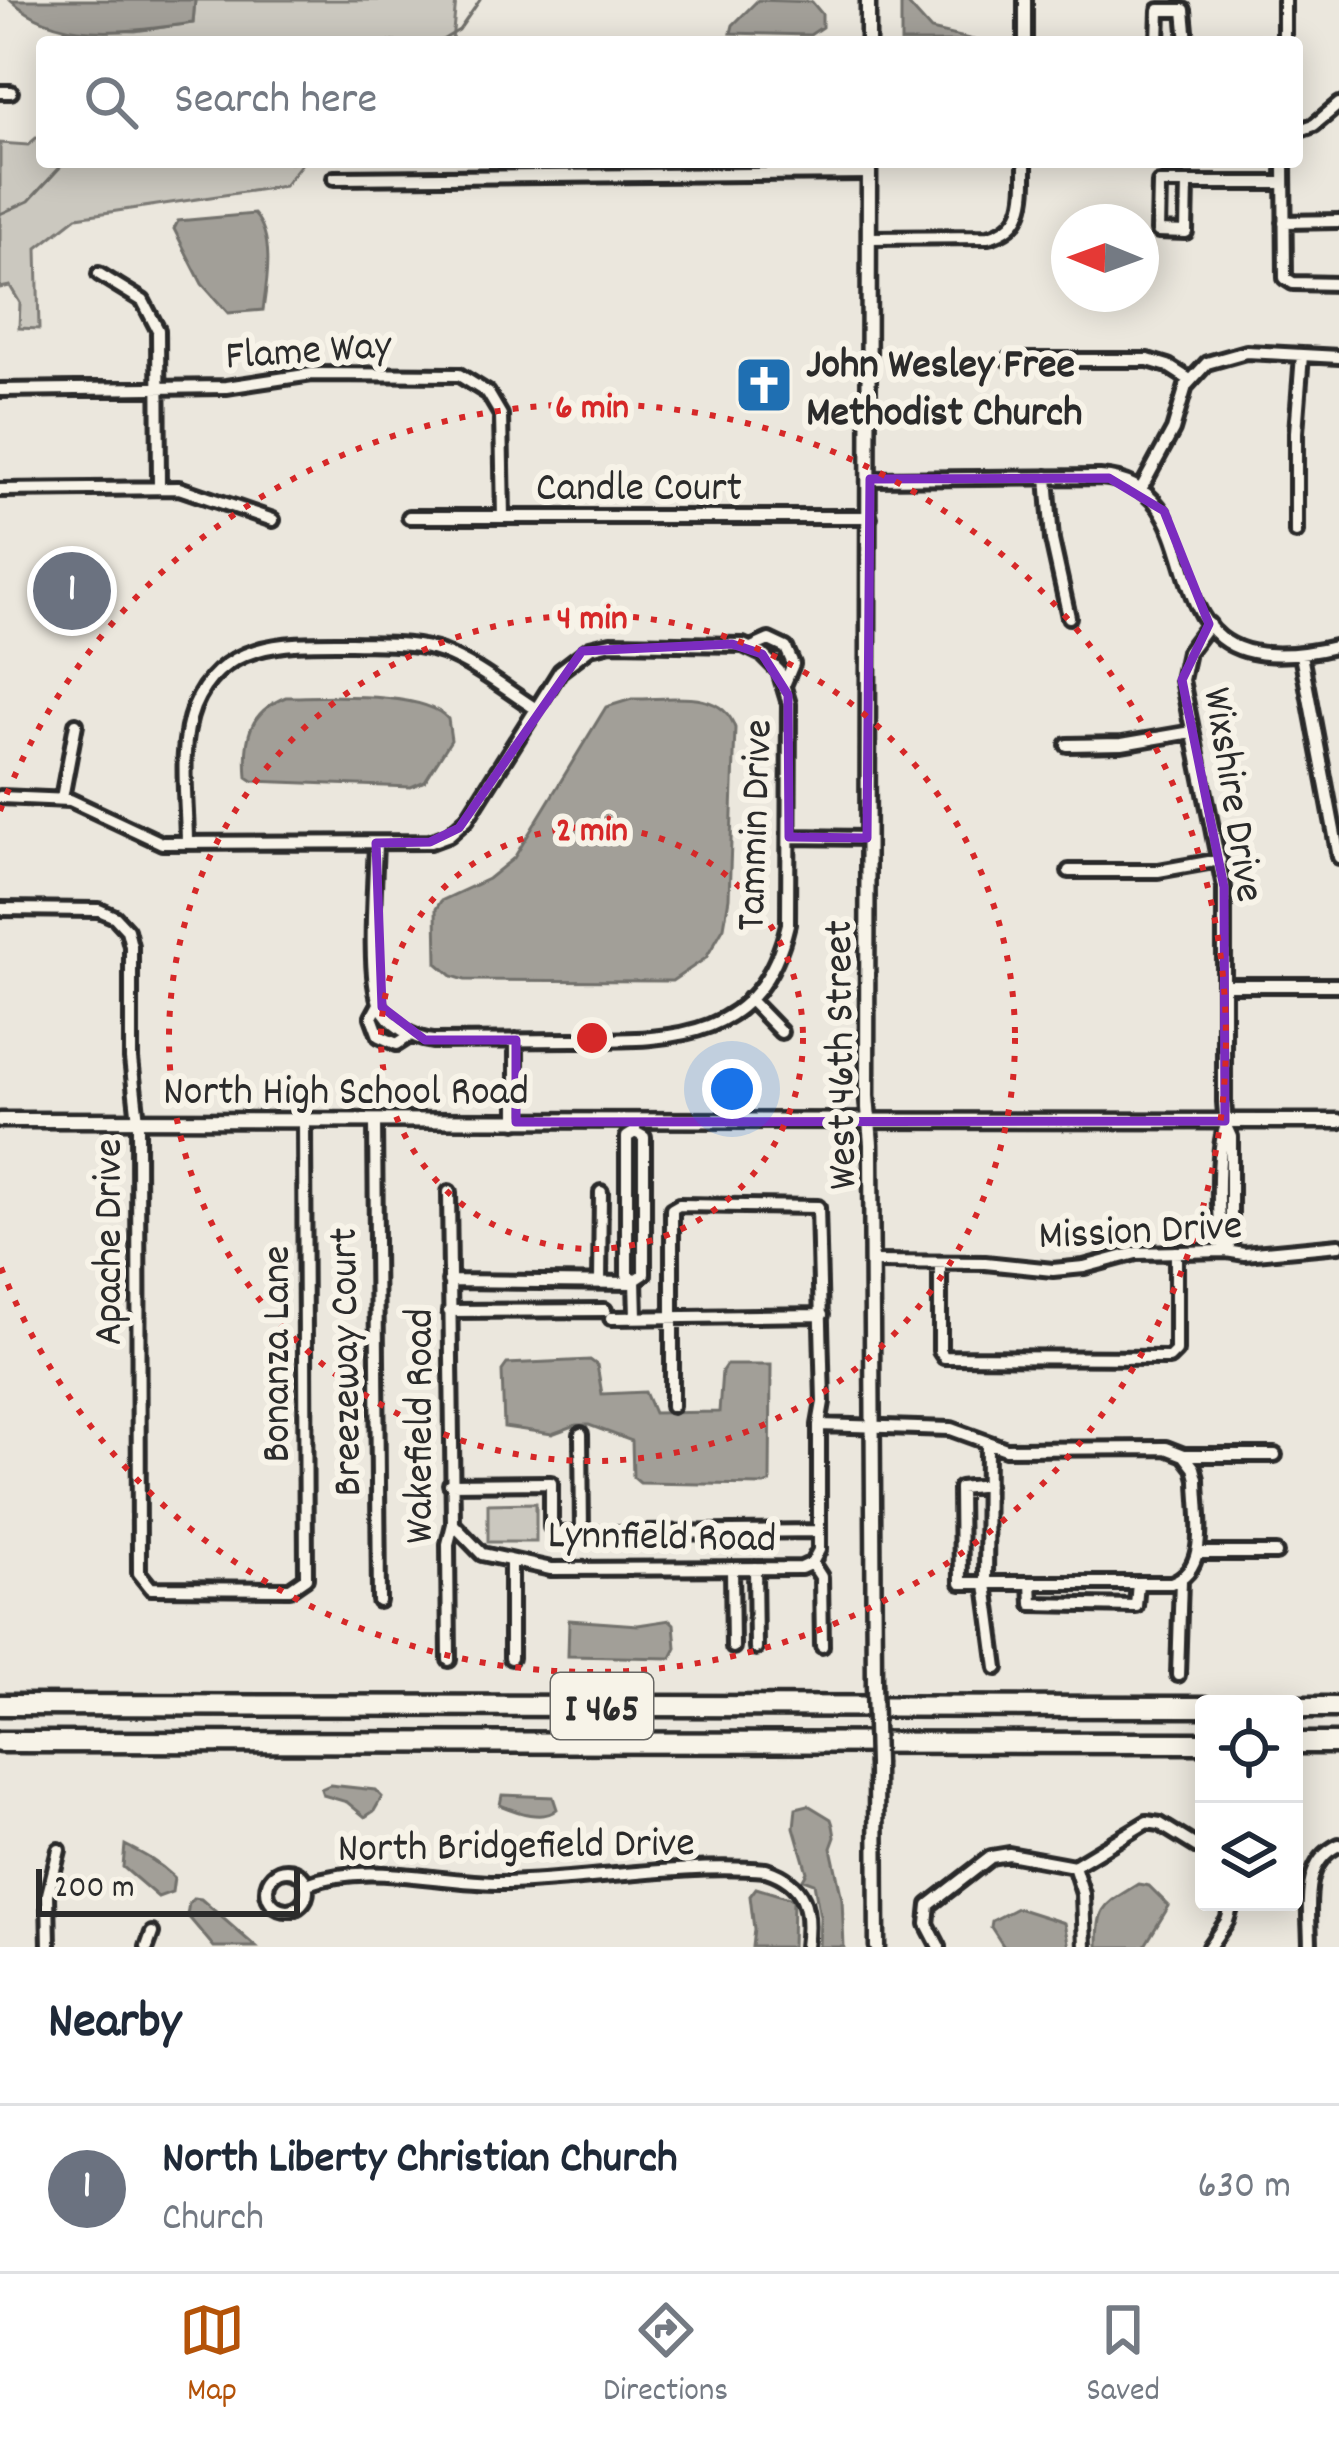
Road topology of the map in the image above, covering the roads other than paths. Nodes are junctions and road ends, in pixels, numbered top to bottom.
1 (868, 0) edge
2 (1024, 0) edge
3 (1284, 0) edge
4 (868, 36) edge
5 (1025, 36) edge
6 (1158, 36) edge
7 (1187, 36) edge
8 (1284, 36) edge
9 (1339, 104) edge
10 (1303, 129) edge
11 (868, 168) edge
12 (1025, 168) edge
13 (1284, 168) edge
14 (334, 178) dead end
15 (1187, 183) junction
16 (1284, 183) junction
17 (1339, 221) edge
18 (1284, 222) junction
19 (870, 238) junction
20 (99, 274) dead end
21 (1339, 284) edge
22 (1302, 355) junction
23 (1339, 357) edge
24 (1008, 360) dead end
25 (1190, 380) junction
26 (159, 387) junction
27 (0, 390) edge
28 (1047, 477) junction
29 (870, 479) junction
30 (159, 487) junction
31 (1141, 488) junction
32 (0, 490) edge
33 (409, 517) dead end
34 (503, 517) junction
35 (870, 517) junction
36 (273, 520) dead end
37 (1296, 532) dead end
38 (1069, 617) dead end
39 (1209, 624) junction
40 (1339, 646) edge
41 (751, 648) junction
42 (1301, 655) junction
43 (785, 682) junction
44 (536, 710) junction
45 (76, 724) dead end
46 (1192, 732) junction
47 (1067, 745) dead end
48 (0, 797) edge
49 (62, 798) junction
50 (789, 837) junction
51 (867, 838) junction
52 (187, 843) junction
53 (376, 843) junction
54 (1339, 857) edge
55 (1220, 860) junction
56 (1070, 871) dead end
57 (0, 909) edge
58 (1225, 985) junction
59 (1339, 985) edge
60 (749, 999) junction
61 (379, 1004) junction
62 (781, 1031) dead end
63 (412, 1036) junction
64 (516, 1040) junction
65 (0, 1120) edge
66 (138, 1120) junction
67 (869, 1121) junction
68 (1339, 1121) edge
69 (304, 1122) junction
70 (375, 1122) junction
71 (517, 1122) junction
72 (1225, 1123) junction
73 (635, 1126) junction
74 (449, 1192) dead end
75 (601, 1192) dead end
76 (627, 1204) junction
77 (644, 1204) junction
78 (1339, 1245) edge
79 (1226, 1251) junction
80 (1175, 1252) junction
81 (872, 1262) junction
82 (940, 1263) junction
83 (449, 1281) junction
84 (635, 1281) junction
85 (574, 1282) junction
86 (600, 1282) junction
87 (573, 1310) junction
88 (449, 1311) junction
89 (822, 1315) junction
90 (636, 1317) junction
91 (671, 1317) junction
92 (672, 1406) dead end
93 (819, 1425) junction
94 (874, 1426) junction
95 (581, 1434) dead end
96 (988, 1442) junction
97 (1184, 1455) junction
98 (1275, 1455) dead end
99 (450, 1484) junction
100 (987, 1485) junction
101 (452, 1524) junction
102 (819, 1531) junction
103 (582, 1533) junction
104 (1198, 1553) junction
105 (1276, 1553) dead end
106 (511, 1561) junction
107 (812, 1563) junction
108 (733, 1568) junction
109 (755, 1568) junction
110 (1181, 1580) junction
111 (1031, 1583) junction
112 (1138, 1583) junction
113 (302, 1584) joint
114 (986, 1584) junction
115 (379, 1601) dead end
116 (822, 1646) dead end
117 (733, 1647) dead end
118 (756, 1648) dead end
119 (511, 1658) dead end
120 (449, 1660) dead end
121 (997, 1668) dead end
122 (1178, 1675) dead end
123 (0, 1705) edge
124 (1195, 1706) edge
125 (1303, 1707) edge
126 (1339, 1707) edge
127 (0, 1742) edge
128 (1195, 1743) edge
129 (1303, 1743) edge
130 (1339, 1743) edge
131 (1339, 1845) edge
132 (1195, 1846) edge
133 (59, 1850) dead end
134 (1074, 1866) junction
135 (307, 1884) dead end
136 (1230, 1911) edge
137 (152, 1933) dead end
138 (49, 1947) edge
139 (147, 1947) edge
140 (806, 1947) edge
141 (877, 1947) edge
142 (939, 1947) edge
143 (1085, 1947) edge
144 (1209, 1947) edge
145 (1310, 1947) edge

1 - 4 street
2 - 5 street
3 - 8 street
6 - 7 street
9 - 10 street
11 - 14 street
11 - 19 street, West 46th Street
12 - 19 street
13 - 16 street
15 - 15 street
15 - 16 street
16 - 18 street
17 - 18 street
18 - 21 street
19 - 29 street, West 46th Street
20 - 26 street
22 - 23 street
22 - 25 street
22 - 37 street
24 - 25 street
25 - 31 street
26 - 27 street, Flame Way
26 - 30 street
26 - 34 street, Flame Way
28 - 29 street
28 - 31 street
28 - 38 street
29 - 35 street, West 46th Street
30 - 32 street
30 - 36 street
31 - 39 street
33 - 34 street, Candle Court
34 - 35 street, Candle Court
35 - 51 street, West 46th Street
39 - 42 street
39 - 46 street, Wixshire Drive
40 - 42 street
41 - 43 street
41 - 43 street
41 - 44 street
42 - 54 street
43 - 50 street, Tammin Drive
44 - 52 street
44 - 53 street
45 - 49 street
46 - 47 street
46 - 55 street, Wixshire Drive
48 - 49 street
49 - 52 street
50 - 51 street
50 - 60 street, Tammin Drive
51 - 67 street, West 46th Street
52 - 53 street
53 - 61 street
55 - 56 street
55 - 58 street, Wixshire Drive
57 - 66 street, Apache Drive
58 - 59 street
58 - 72 street, Wixshire Drive
60 - 62 street
60 - 64 street, Tammin Drive
61 - 63 street
61 - 63 street, Tammin Drive
63 - 64 street, Tammin Drive
64 - 71 street
65 - 66 street, North High School Road
66 - 69 street, North High School Road
66 - 113 street, Apache Drive
67 - 72 street, North High School Road
67 - 73 street, North High School Road
67 - 81 street, West 46th Street
68 - 72 street, North High School Road
69 - 70 street, North High School Road
69 - 113 street, Bonanza Lane
70 - 71 street, North High School Road
70 - 115 street, Breezeway Court
71 - 73 street, North High School Road
72 - 79 street, Wixshire Drive
73 - 76 street
73 - 77 street
74 - 83 street, Wakefield Road
75 - 86 street
76 - 77 street
76 - 84 street
77 - 84 street
78 - 79 street, Mission Drive
79 - 80 street, Mission Drive
80 - 82 street, Mission Drive
80 - 82 street
81 - 82 street, Mission Drive
81 - 94 street, West 46th Street
83 - 85 street
83 - 88 street, Wakefield Road
84 - 86 street
84 - 90 street
85 - 86 street
85 - 87 street
87 - 88 street
87 - 90 street
88 - 99 street, Wakefield Road
89 - 91 street
89 - 91 street
89 - 93 street
90 - 91 street
91 - 92 street
93 - 94 street
93 - 102 street
94 - 96 street
94 - 141 street, West 46th Street, bridge
95 - 103 street
96 - 97 street
96 - 100 street
97 - 98 street
97 - 104 street
99 - 101 street, Wakefield Road
99 - 103 street
100 - 114 street
100 - 114 street
101 - 106 street, Lynnfield Road
101 - 120 street, Wakefield Road
102 - 103 street
102 - 107 street
104 - 105 street
104 - 110 street
106 - 108 street, Lynnfield Road
106 - 119 street
107 - 109 street, Lynnfield Road
107 - 116 street
108 - 109 street, Lynnfield Road
108 - 117 street
109 - 118 street
110 - 112 street
110 - 122 street
111 - 112 street
111 - 112 street
111 - 114 street
114 - 121 street
123 - 124 highway, I 465
125 - 126 highway
127 - 128 highway, I 465
129 - 130 highway
131 - 145 street
132 - 134 street
133 - 138 street
134 - 142 street
134 - 143 street
135 - 140 street, North Bridgefield Drive
136 - 144 street
137 - 139 street

